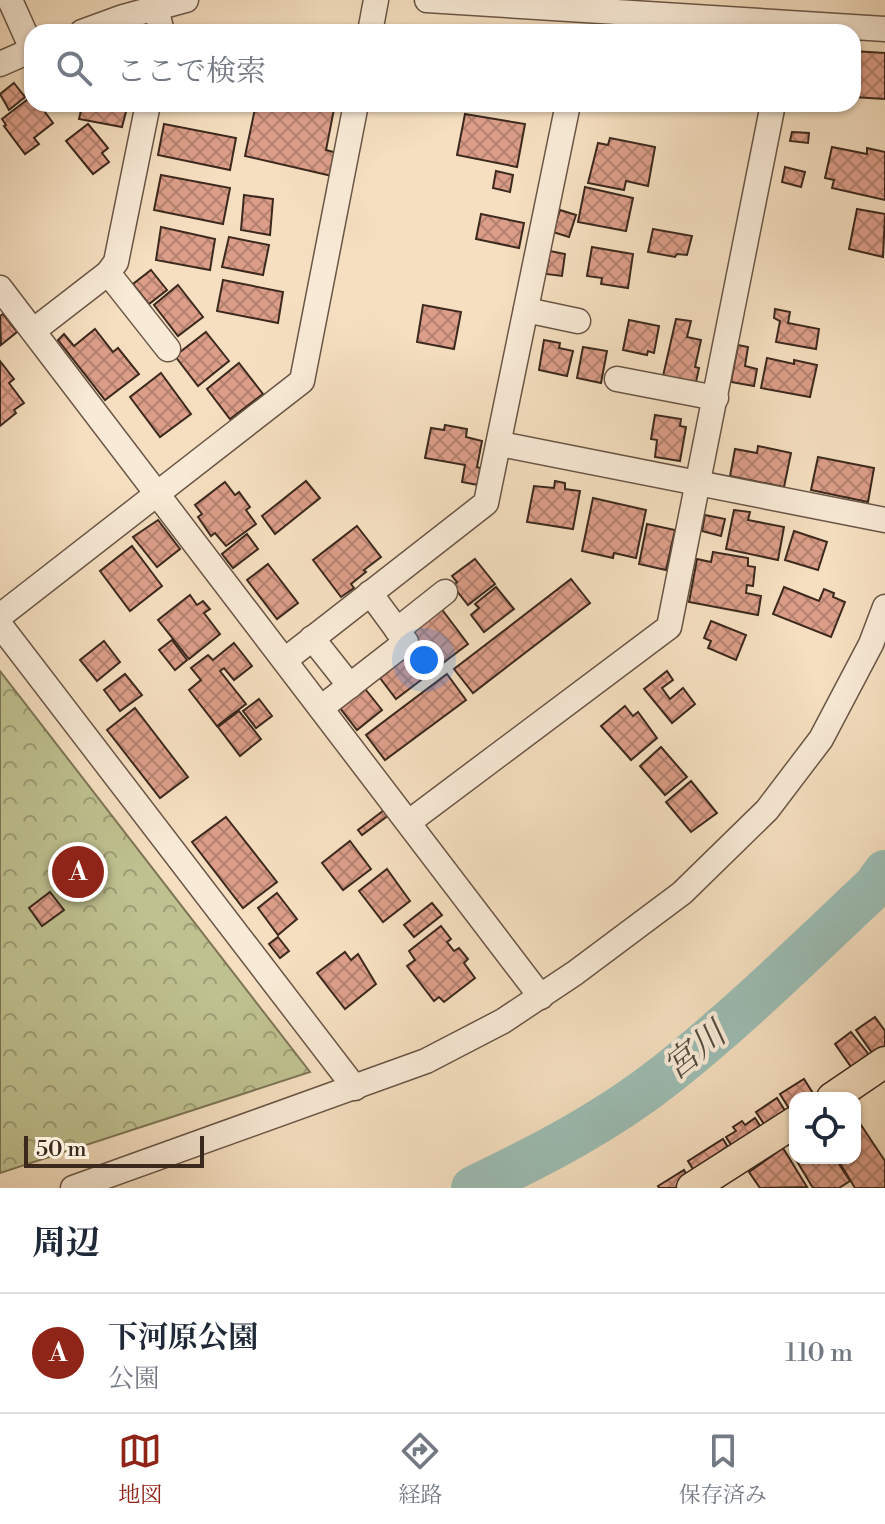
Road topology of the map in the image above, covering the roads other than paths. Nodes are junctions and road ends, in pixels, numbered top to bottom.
1 (10, 0) edge
2 (186, 0) edge
3 (376, 0) edge
4 (427, 0) edge
5 (156, 8) junction
6 (583, 21) edge
7 (107, 24) edge
8 (160, 24) edge
9 (372, 24) edge
10 (671, 24) edge
11 (861, 29) edge
12 (885, 29) edge
13 (24, 32) edge
14 (24, 54) edge
15 (0, 64) edge
16 (146, 112) edge
17 (354, 112) edge
18 (566, 112) edge
19 (771, 112) edge
20 (108, 273) junction
21 (0, 288) edge
22 (526, 310) junction
23 (578, 321) dead end
24 (33, 331) junction
25 (168, 349) dead end
26 (617, 379) dead end
27 (716, 398) junction
28 (500, 444) junction
29 (699, 483) junction
30 (159, 495) junction
31 (885, 520) edge
32 (445, 592) dead end
33 (370, 593) junction
34 (885, 607) edge
35 (0, 616) edge
36 (0, 625) edge
37 (397, 630) junction
38 (312, 638) junction
39 (285, 660) junction
40 (350, 686) junction
41 (321, 708) junction
42 (409, 822) junction
43 (541, 997) junction
44 (885, 1062) edge
45 (355, 1088) junction
46 (841, 1092) edge
47 (789, 1126) edge
48 (73, 1188) edge
49 (692, 1188) edge

1 - 13 street
2 - 5 street
3 - 9 street
4 - 6 street
5 - 7 street
5 - 8 street
6 - 10 street
11 - 12 street
14 - 15 street
16 - 20 street
17 - 30 street
18 - 22 street
19 - 27 street
20 - 24 street
20 - 25 street
21 - 24 street
22 - 23 street
22 - 28 street
24 - 30 street
26 - 27 street
27 - 29 street
28 - 29 street
28 - 33 street
29 - 31 street
29 - 42 street
30 - 35 street
30 - 39 street
32 - 37 street
33 - 37 street
33 - 38 street
34 - 43 street
36 - 45 street
37 - 40 street
38 - 39 street
38 - 40 street
39 - 41 street
40 - 41 street
41 - 42 street
42 - 43 street
43 - 45 street
44 - 46 main road
45 - 48 street
47 - 49 main road

